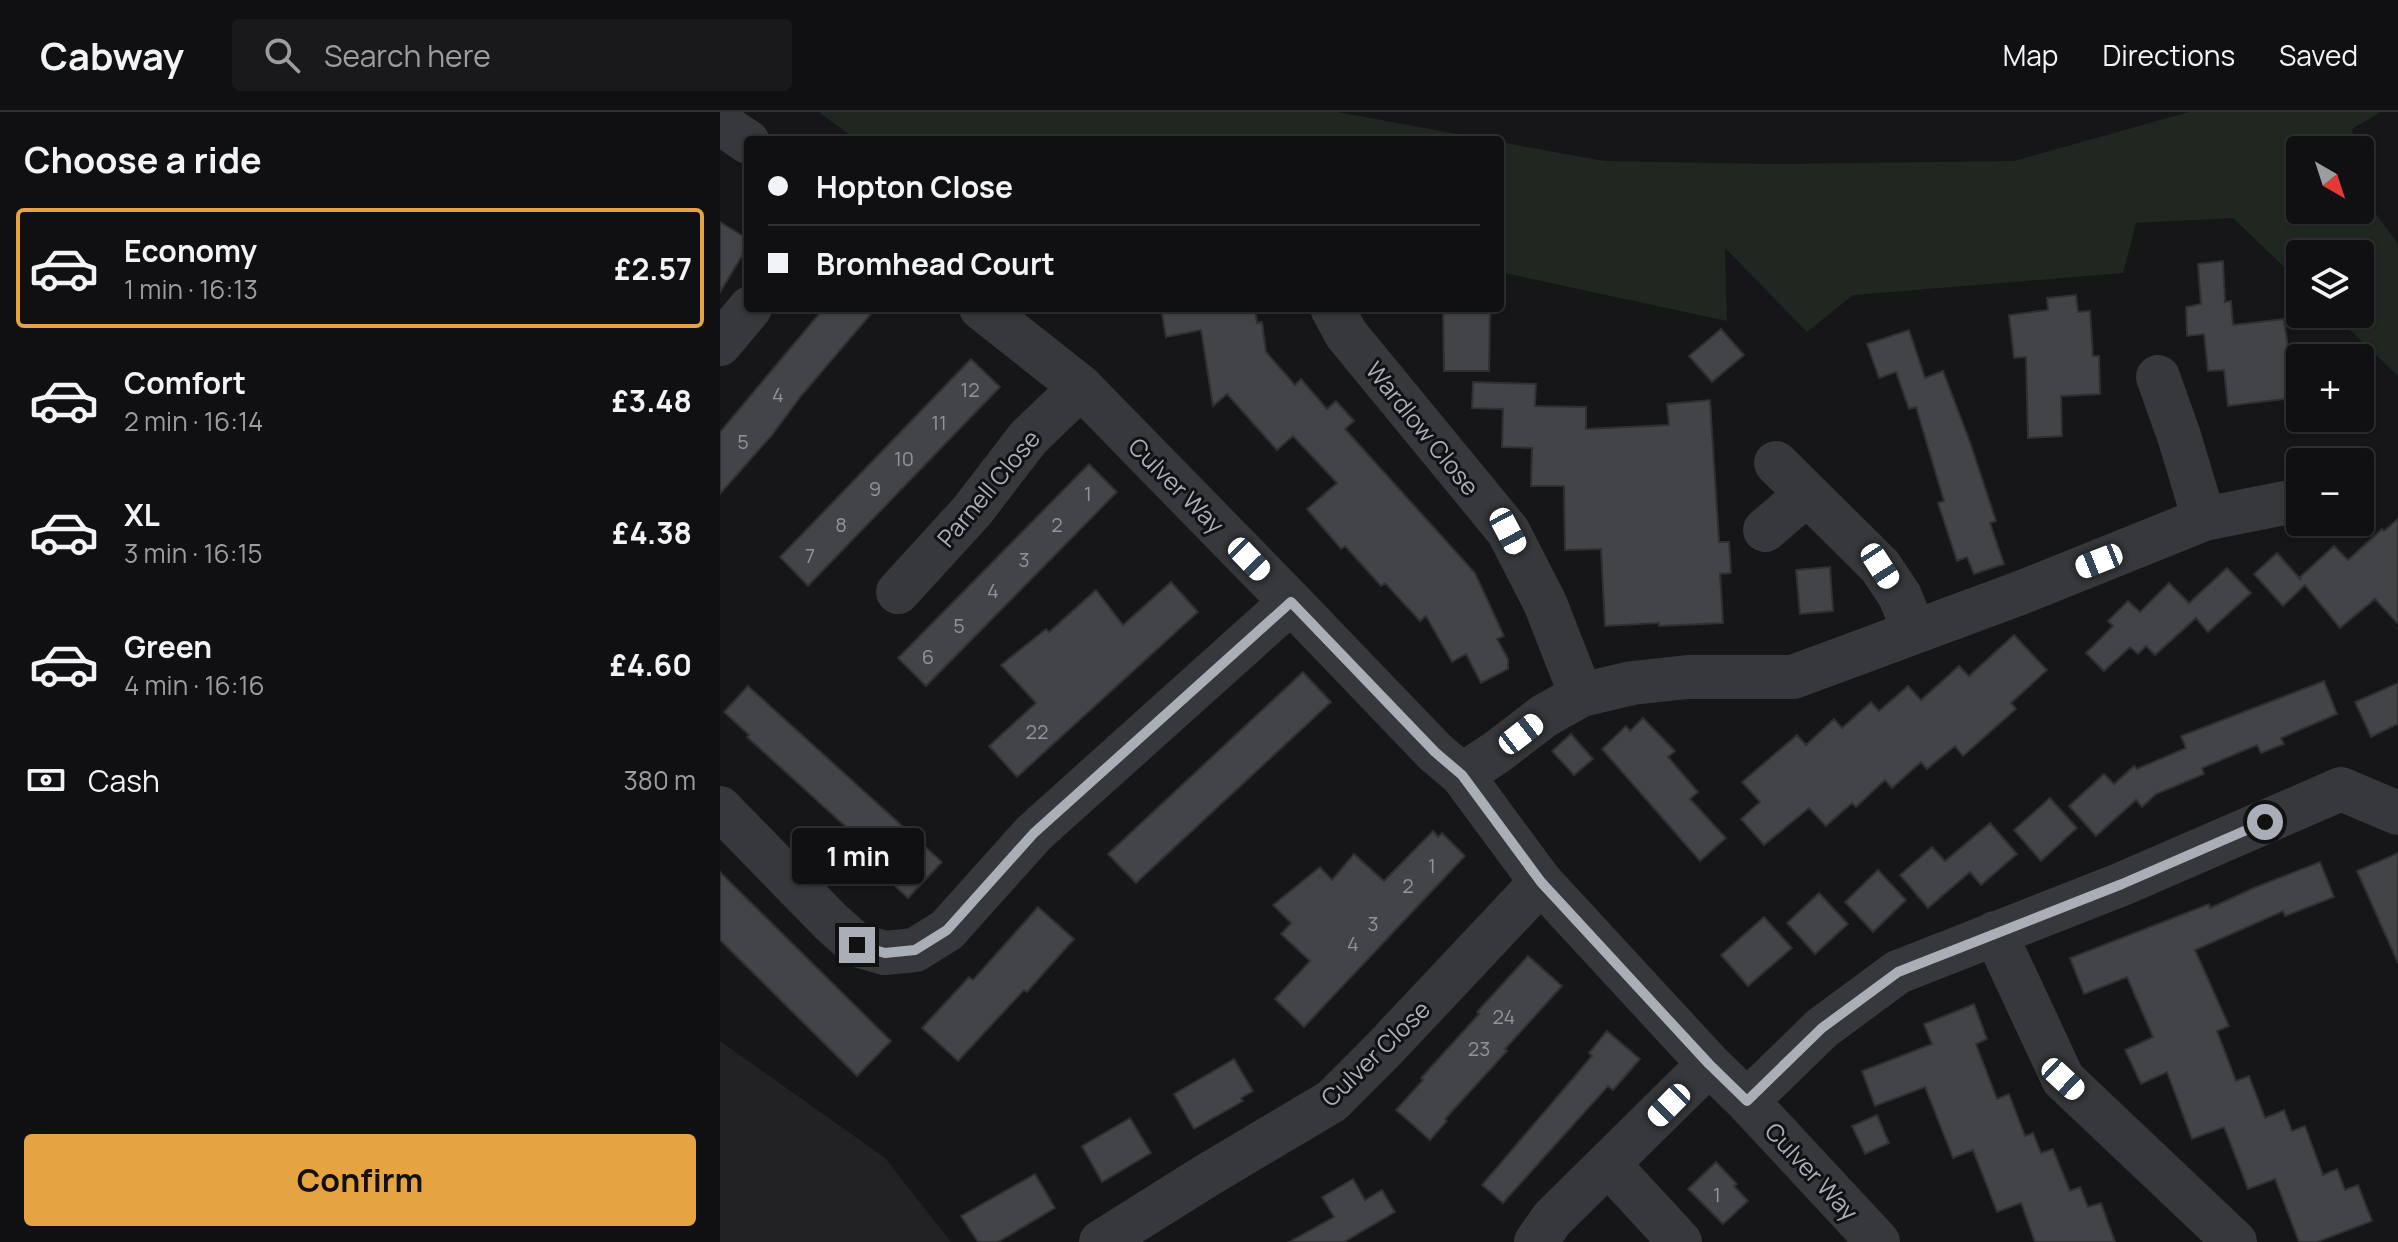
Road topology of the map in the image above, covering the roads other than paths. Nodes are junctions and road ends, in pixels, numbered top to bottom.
1 (720, 123) edge
2 (744, 139) edge
3 (986, 312) edge
4 (1351, 317) edge
5 (2158, 377) dead end
6 (1081, 387) junction
7 (1776, 463) dead end
8 (1807, 494) junction
9 (2284, 503) dead end
10 (2204, 519) junction
11 (1765, 530) dead end
12 (898, 592) dead end
13 (1291, 602) junction
14 (1914, 631) junction
15 (1581, 695) junction
16 (1462, 775) junction
17 (2398, 813) edge
18 (745, 818) edge
19 (1541, 882) junction
20 (1995, 933) junction
21 (1709, 1064) junction
22 (1747, 1101) junction
23 (1609, 1165) junction
24 (1101, 1242) edge
25 (1536, 1242) edge
26 (1680, 1242) edge
27 (1878, 1242) edge
28 (2235, 1242) edge

1 - 2 street
3 - 6 street, Culver Way
4 - 15 street, Wardlow Close
5 - 10 street
6 - 12 street, Parnell Close
6 - 13 street, Culver Way
7 - 8 street
8 - 11 street
8 - 14 street
9 - 10 street
10 - 14 street
13 - 16 street, Culver Way
13 - 18 street
14 - 15 street
15 - 16 street
16 - 19 street, Culver Way
17 - 20 street
19 - 21 street, Culver Way
19 - 24 street, Culver Close
20 - 22 street
20 - 28 street
21 - 22 street, Culver Way
21 - 23 street
22 - 27 street, Culver Way
23 - 25 street
23 - 26 street

